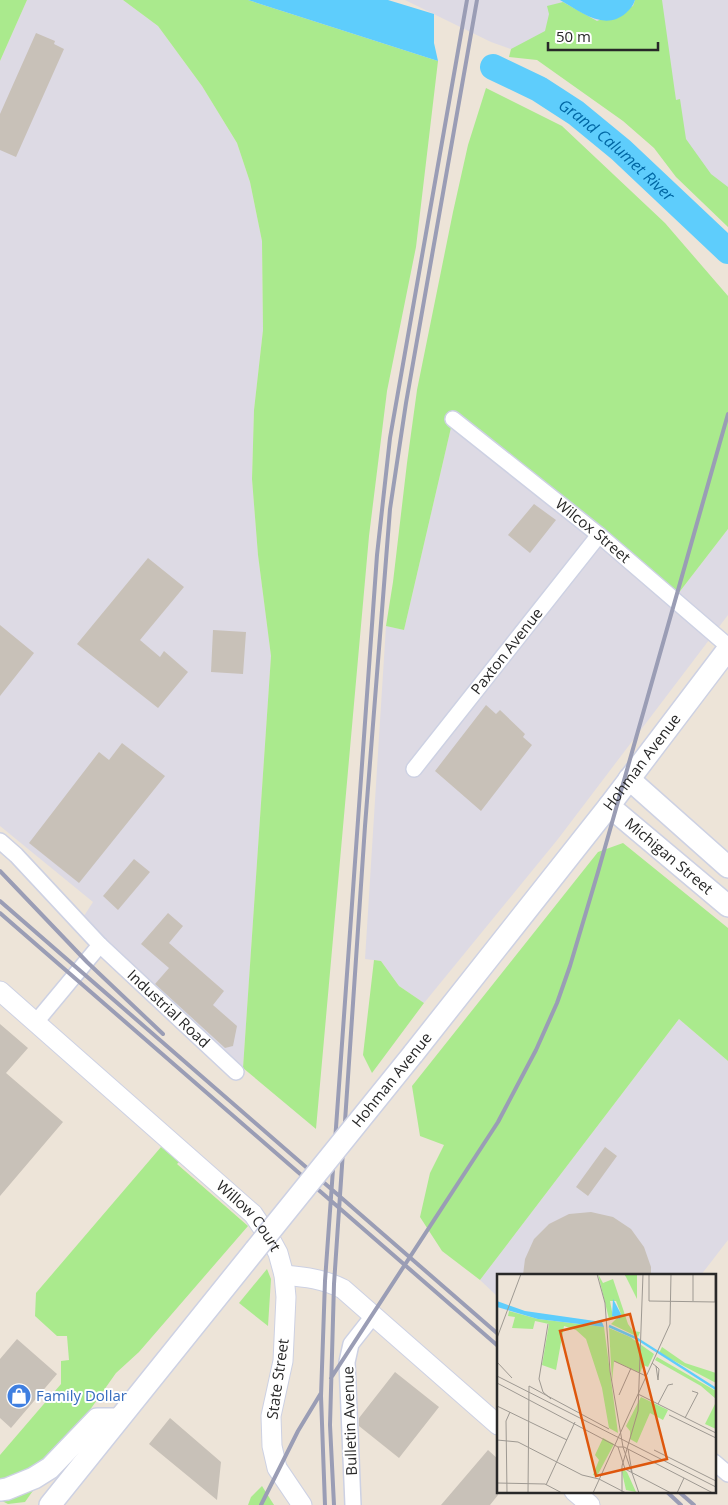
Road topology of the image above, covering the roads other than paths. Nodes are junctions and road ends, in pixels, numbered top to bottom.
1 (453, 419) dead end
2 (599, 534) junction
3 (728, 648) edge
4 (414, 769) dead end
5 (629, 779) junction
6 (609, 806) junction
7 (0, 841) edge
8 (728, 867) edge
9 (728, 906) edge
10 (100, 945) junction
11 (0, 991) edge
12 (36, 1022) junction
13 (236, 1072) dead end
14 (284, 1275) junction
15 (373, 1316) junction
16 (118, 1419) junction
17 (497, 1424) edge
18 (716, 1464) edge
19 (728, 1474) edge
20 (0, 1490) edge
21 (575, 1492) edge
22 (50, 1505) edge
23 (302, 1505) edge
24 (354, 1505) edge
25 (590, 1505) edge

1 - 2 street, Wilcox Street
2 - 3 street, Wilcox Street
2 - 4 street, Paxton Avenue
3 - 5 main road, Hohman Avenue
5 - 6 main road, Hohman Avenue
5 - 8 main road, Michigan Street
6 - 9 main road, Michigan Street
6 - 16 main road, Hohman Avenue, bridge
7 - 10 street, Industrial Road
10 - 12 street
10 - 13 street, Industrial Road
11 - 12 street, Willow Court
12 - 14 street, Willow Court
14 - 15 street
14 - 23 street, State Street
15 - 17 street
15 - 24 street, Bulletin Avenue
16 - 20 main road
16 - 22 main road, Hohman Avenue
18 - 19 street
21 - 25 street

